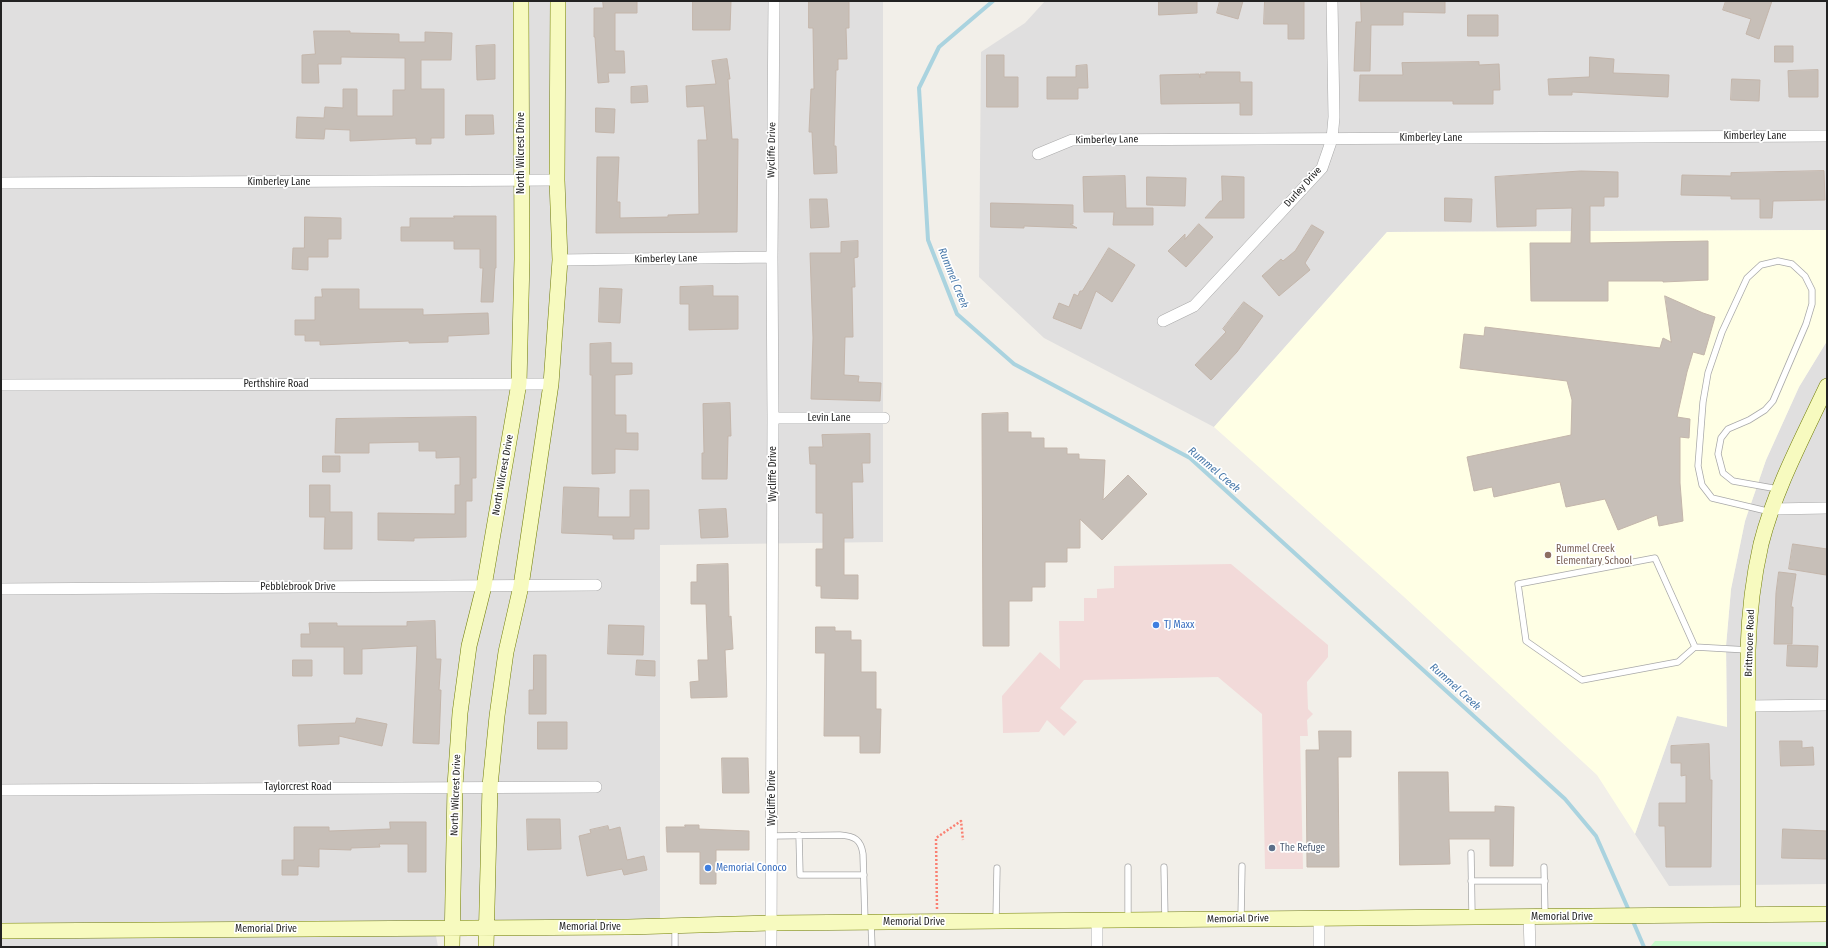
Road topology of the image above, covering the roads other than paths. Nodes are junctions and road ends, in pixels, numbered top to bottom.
1 (521, 1) edge
2 (558, 1) edge
3 (774, 1) edge
4 (1332, 1) edge
5 (1827, 136) edge
6 (1332, 139) junction
7 (1038, 154) dead end
8 (521, 180) junction
9 (557, 180) junction
10 (1, 183) edge
11 (772, 257) junction
12 (560, 260) junction
13 (1163, 321) dead end
14 (519, 383) junction
15 (552, 384) junction
16 (1, 385) edge
17 (1827, 386) edge
18 (773, 418) junction
19 (884, 418) dead end
20 (1780, 489) junction
21 (1827, 508) edge
22 (1772, 511) junction
23 (596, 585) dead end
24 (484, 586) junction
25 (521, 586) junction
26 (1, 589) edge
27 (1695, 647) junction
28 (1748, 650) junction
29 (1827, 704) edge
30 (1749, 706) junction
31 (455, 786) junction
32 (490, 786) junction
33 (596, 786) dead end
34 (1, 790) edge
35 (799, 835) junction
36 (771, 836) junction
37 (1471, 853) dead end
38 (1242, 866) dead end
39 (1128, 867) dead end
40 (1164, 867) dead end
41 (1544, 867) dead end
42 (997, 868) dead end
43 (864, 874) junction
44 (1471, 881) junction
45 (1545, 881) junction
46 (1827, 914) edge
47 (1748, 915) junction
48 (1529, 917) junction
49 (1546, 917) junction
50 (1472, 918) junction
51 (1241, 919) junction
52 (1320, 919) junction
53 (1128, 920) junction
54 (1165, 920) junction
55 (996, 921) junction
56 (1097, 921) junction
57 (868, 922) junction
58 (771, 923) junction
59 (675, 925) junction
60 (452, 927) junction
61 (486, 927) junction
62 (1, 931) edge
63 (452, 947) edge
64 (486, 947) edge
65 (675, 947) edge
66 (771, 947) edge
67 (872, 947) edge
68 (1097, 947) edge
69 (1319, 947) edge
70 (1530, 947) edge

1 - 8 main road, North Wilcrest Drive
2 - 9 main road
3 - 11 street, Wycliffe Drive
4 - 6 street, Durley Drive
5 - 6 street, Kimberley Lane
6 - 7 street, Kimberley Lane
6 - 13 street, Durley Drive
8 - 9 street, Kimberley Lane
8 - 10 street, Kimberley Lane
8 - 14 main road, North Wilcrest Drive
9 - 12 main road
11 - 12 street, Kimberley Lane
11 - 18 street, Wycliffe Drive
12 - 15 main road
14 - 15 street, Perthshire Road
14 - 16 street, Perthshire Road
14 - 24 main road, North Wilcrest Drive
15 - 25 main road
17 - 20 main road, Brittmoore Road
18 - 19 street, Levin Lane
18 - 36 street, Wycliffe Drive
20 - 22 main road, Brittmoore Road
20 - 22 lane
21 - 22 street
22 - 28 main road, Brittmoore Road
23 - 25 street, Pebblebrook Drive
24 - 25 street, Pebblebrook Drive
24 - 26 street, Pebblebrook Drive
24 - 31 main road, North Wilcrest Drive
25 - 32 main road
27 - 27 lane
27 - 28 lane
28 - 30 main road, Brittmoore Road
29 - 30 street
30 - 47 main road, Brittmoore Road
31 - 32 street, Taylorcrest Road
31 - 34 street, Taylorcrest Road
31 - 60 main road, North Wilcrest Drive
32 - 33 street, Taylorcrest Road
32 - 61 main road
35 - 36 lane
35 - 43 lane
35 - 43 lane
36 - 58 street, Wycliffe Drive
37 - 44 lane
38 - 51 lane
39 - 53 lane
40 - 54 lane
41 - 45 lane
42 - 55 lane
43 - 57 lane
44 - 45 lane
44 - 50 lane
45 - 49 lane
46 - 47 main road, Memorial Drive
47 - 49 main road, Memorial Drive
48 - 49 main road, Memorial Drive
48 - 50 main road, Memorial Drive
48 - 70 street
50 - 52 main road, Memorial Drive
51 - 52 main road, Memorial Drive
51 - 54 main road, Memorial Drive
52 - 69 street
53 - 54 main road, Memorial Drive
53 - 56 main road, Memorial Drive
55 - 56 main road, Memorial Drive
55 - 57 main road, Memorial Drive
56 - 68 street
57 - 58 main road, Memorial Drive
57 - 67 lane
58 - 59 main road, Memorial Drive
58 - 66 street, Wycliffe Drive
59 - 61 main road, Memorial Drive
59 - 65 lane
60 - 61 main road, Memorial Drive
60 - 62 main road, Memorial Drive
60 - 63 main road, North Wilcrest Drive
61 - 64 main road

